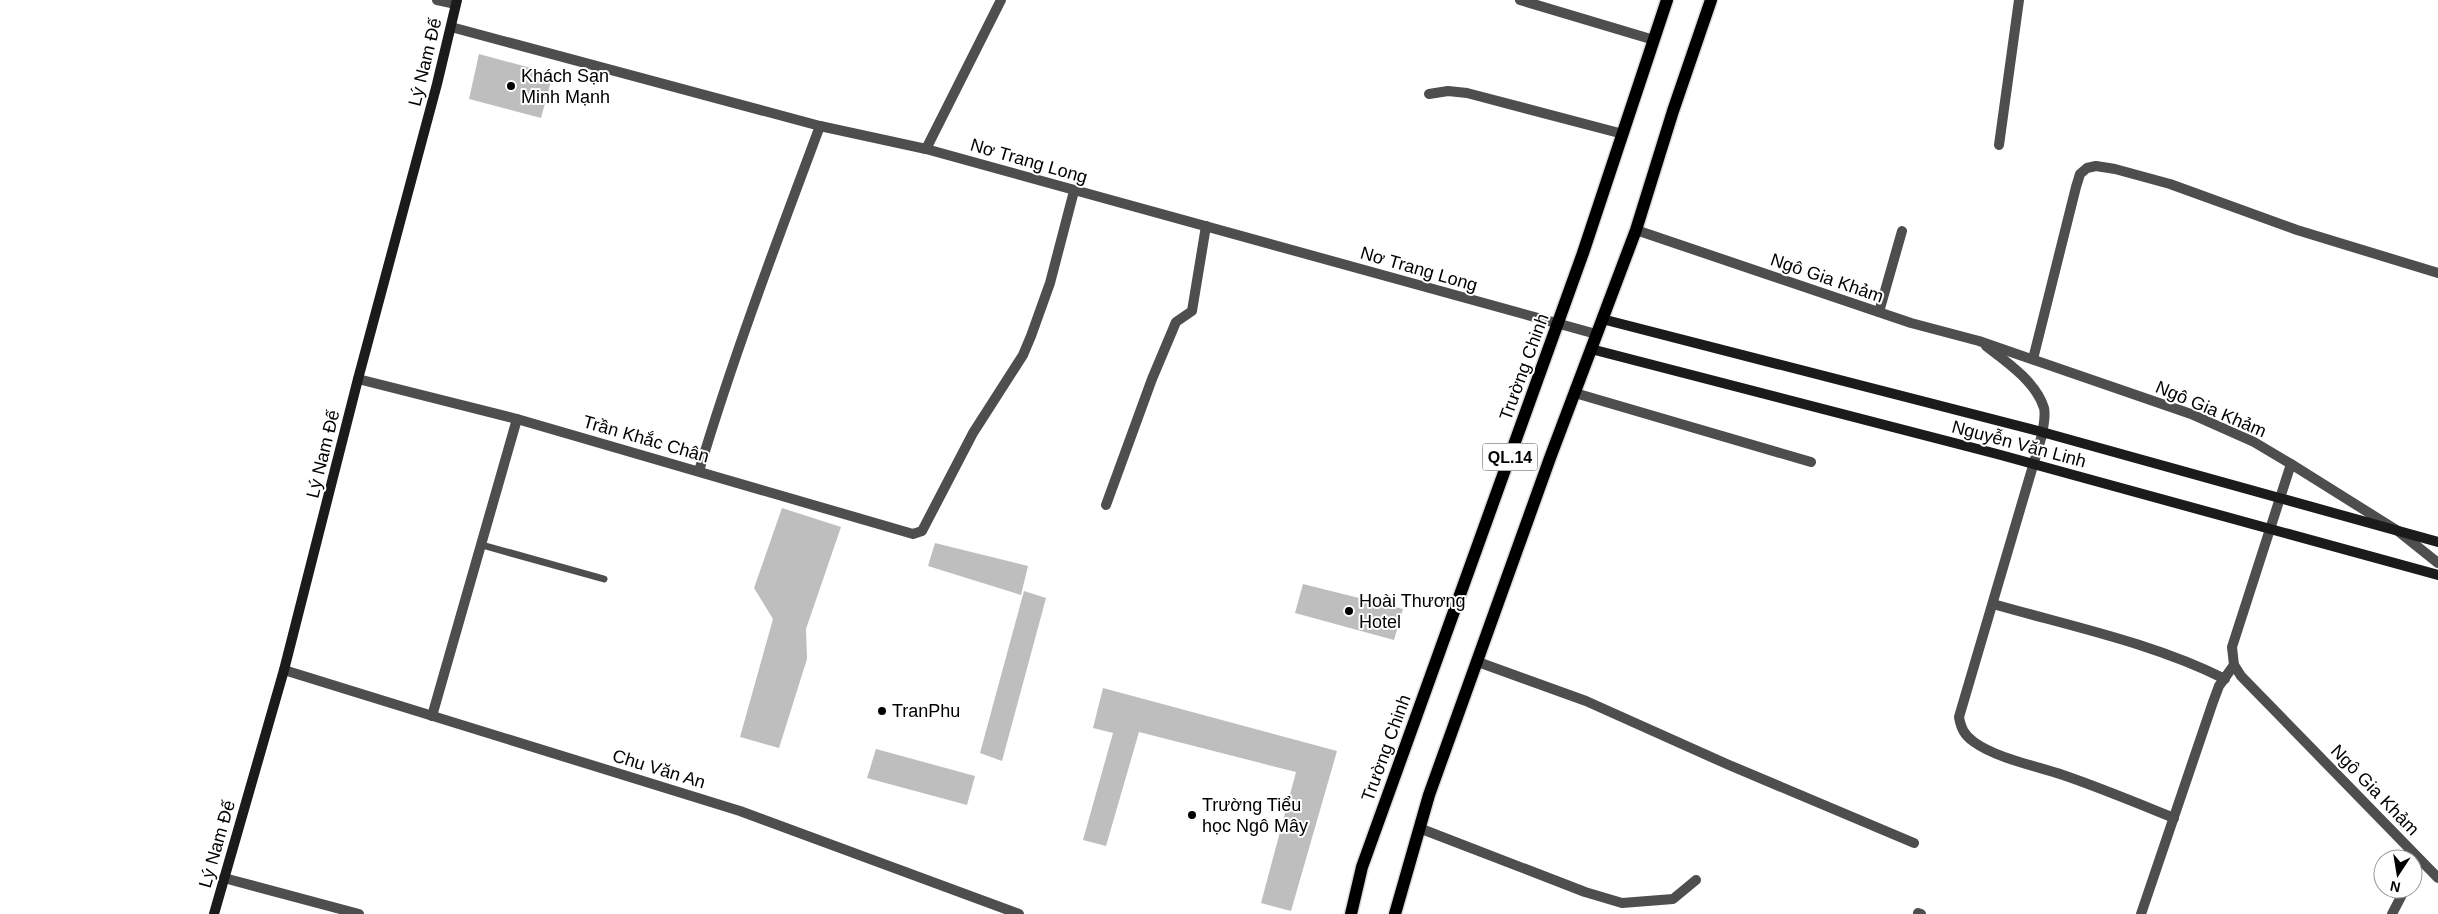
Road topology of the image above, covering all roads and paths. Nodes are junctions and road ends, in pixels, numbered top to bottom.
1 (437, 0) edge
2 (1001, 0) edge
3 (1520, 0) edge
4 (1667, 0) edge
5 (1711, 0) edge
6 (2019, 0) edge
7 (456, 2) edge
8 (451, 26) junction
9 (1654, 40) junction
10 (1429, 94) dead end
11 (820, 126) junction
12 (1623, 134) junction
13 (1999, 145) dead end
14 (926, 149) junction
15 (1074, 191) junction
16 (1206, 226) junction
17 (1636, 230) junction
18 (1902, 230) dead end
19 (2438, 273) edge
20 (1879, 312) junction
21 (1602, 319) junction
22 (1558, 324) junction
23 (1596, 334) junction
24 (1979, 341) junction
25 (1590, 349) junction
26 (2033, 359) junction
27 (358, 379) junction
28 (1574, 393) junction
29 (517, 419) junction
30 (2042, 432) junction
31 (1811, 462) dead end
32 (2033, 464) junction
33 (2291, 464) junction
34 (700, 471) junction
35 (2281, 497) junction
36 (1106, 505) dead end
37 (2270, 530) junction
38 (2398, 531) junction
39 (2438, 542) edge
40 (482, 544) junction
41 (2438, 563) edge
42 (2438, 576) edge
43 (604, 579) dead end
44 (1993, 604) junction
45 (1478, 662) junction
46 (2234, 665) junction
47 (284, 670) junction
48 (2225, 678) junction
49 (432, 716) junction
50 (2174, 818) junction
51 (1419, 828) junction
52 (1914, 843) dead end
53 (2409, 849) edge
54 (2423, 863) edge
55 (224, 878) junction
56 (2438, 878) edge
57 (1696, 880) dead end
58 (2399, 899) edge
59 (214, 914) edge
60 (358, 914) edge
61 (1019, 914) edge
62 (1350, 914) edge
63 (1395, 914) edge
64 (2141, 914) edge
65 (2392, 914) edge

1 - 7 street
2 - 14 street
3 - 9 street
4 - 9 main road, Trường Chinh / QL.14
5 - 17 main road, QL.14
6 - 13 street
7 - 8 street, Lý Nam Đế
8 - 11 street, Nơ Trang Long
8 - 27 street, Lý Nam Đế
9 - 12 main road, Trường Chinh / QL.14
10 - 12 street
11 - 14 street, Nơ Trang Long
11 - 34 street
12 - 22 main road, Trường Chinh / QL.14
14 - 15 street, Nơ Trang Long
15 - 16 street, Nơ Trang Long
15 - 34 street, Trần Khắc Chân
16 - 22 street, Nơ Trang Long
16 - 36 street
17 - 20 street, Ngô Gia Khảm
17 - 21 main road, QL.14
18 - 20 street
19 - 26 street
20 - 24 street, Ngô Gia Khảm
21 - 23 main road, QL.14
21 - 30 street, Nguyễn Văn Linh
22 - 23 street, Nơ Trang Long
22 - 62 main road, Trường Chinh / QL.14
23 - 25 main road, QL.14
24 - 26 street, Ngô Gia Khảm
24 - 30 street
25 - 28 main road, QL.14
25 - 32 street, Nguyễn Văn Linh
26 - 33 street, Ngô Gia Khảm
27 - 29 street, Trần Khắc Chân
27 - 47 street, Lý Nam Đế
28 - 31 street
28 - 45 main road, QL.14
29 - 34 street, Trần Khắc Chân
29 - 40 street
30 - 32 street
30 - 35 street, Nguyễn Văn Linh
32 - 37 street, Nguyễn Văn Linh
32 - 44 street
33 - 35 street
33 - 38 street, Ngô Gia Khảm
35 - 37 street
35 - 38 street, Nguyễn Văn Linh
37 - 42 street, Nguyễn Văn Linh
37 - 46 street
38 - 39 street, Nguyễn Văn Linh
38 - 41 street, Ngô Gia Khảm
40 - 43 lane
40 - 49 street
44 - 48 street
44 - 50 street
45 - 51 main road, QL.14
45 - 52 street
46 - 48 street
46 - 53 street, Ngô Gia Khảm
47 - 49 street, Chu Văn An
47 - 55 street, Lý Nam Đế
48 - 50 street
49 - 61 street, Chu Văn An
50 - 64 street
51 - 57 street
51 - 63 main road, QL.14
54 - 56 street, Ngô Gia Khảm
55 - 59 street, Lý Nam Đế
55 - 60 street
58 - 65 street

